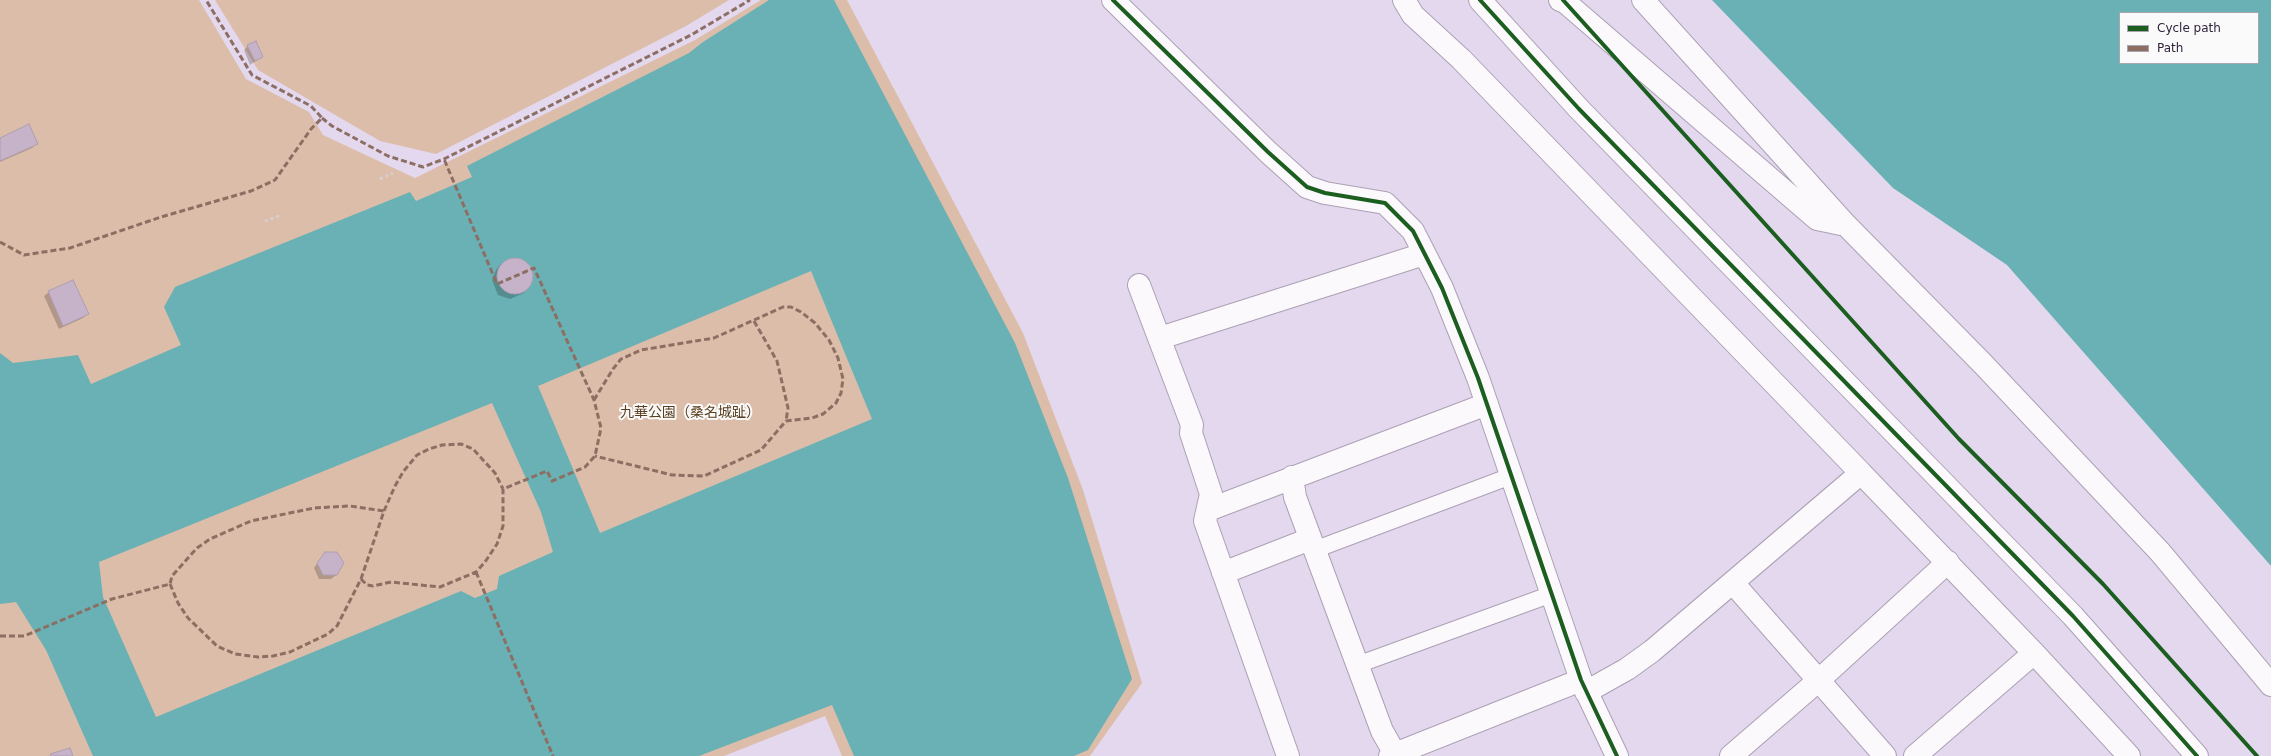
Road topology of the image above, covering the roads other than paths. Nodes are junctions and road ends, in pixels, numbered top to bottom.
1 (1113, 0) edge
2 (1404, 0) edge
3 (1480, 0) edge
4 (1560, 0) edge
5 (1643, 0) edge
6 (1846, 225) junction
7 (1424, 254) junction
8 (1139, 285) dead end
9 (1160, 338) junction
10 (1487, 404) junction
11 (1860, 473) junction
12 (1512, 476) junction
13 (1292, 477) junction
14 (1208, 510) junction
15 (1312, 545) junction
16 (1948, 562) junction
17 (1223, 573) junction
18 (1733, 583) junction
19 (1552, 594) junction
20 (2034, 653) junction
21 (1358, 666) junction
22 (1819, 680) junction
23 (2271, 685) edge
24 (1584, 686) junction
25 (2119, 753) edge
26 (1392, 755) edge
27 (1288, 756) edge
28 (1617, 756) edge
29 (1731, 756) edge
30 (1885, 756) edge
31 (1915, 756) edge
32 (2197, 756) edge

1 - 7 street
2 - 11 street
3 - 32 street
4 - 6 street
5 - 6 street
6 - 23 street
7 - 9 street
7 - 10 street
8 - 9 street
9 - 14 street
10 - 12 street
10 - 13 street
11 - 16 street
11 - 18 street
12 - 15 lane
12 - 19 street
13 - 14 street
13 - 15 street
14 - 17 street
15 - 17 street
15 - 21 street
16 - 20 street
16 - 22 street
17 - 27 street
18 - 22 street
18 - 24 street
19 - 21 lane
19 - 24 street
20 - 25 street
20 - 31 street
21 - 26 street
22 - 29 street
22 - 30 street
24 - 26 street
24 - 28 street

